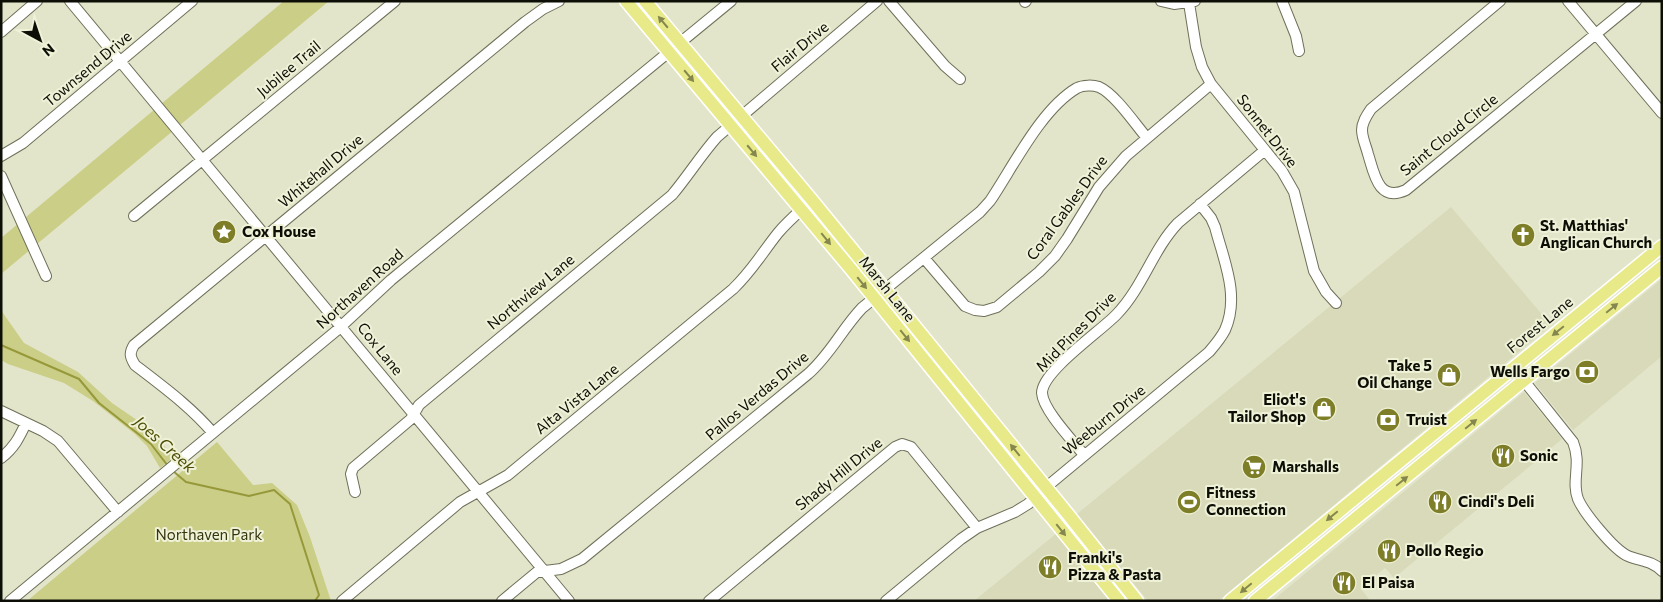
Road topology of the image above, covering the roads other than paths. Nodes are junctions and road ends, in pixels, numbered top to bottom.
1 (36, 1) edge
2 (70, 1) edge
3 (192, 1) edge
4 (395, 1) edge
5 (559, 1) edge
6 (626, 1) edge
7 (645, 1) edge
8 (731, 1) edge
9 (877, 1) edge
10 (889, 1) edge
11 (1161, 1) edge
12 (1282, 1) edge
13 (1500, 1) edge
14 (1568, 1) edge
15 (1636, 1) edge
16 (1192, 2) edge
17 (1, 32) edge
18 (1596, 34) junction
19 (680, 43) junction
20 (1299, 50) dead end
21 (669, 53) junction
22 (120, 62) junction
23 (960, 79) dead end
24 (1212, 84) junction
25 (1662, 113) edge
26 (742, 116) junction
27 (730, 125) junction
28 (1147, 138) junction
29 (1265, 150) junction
30 (1, 156) edge
31 (202, 160) junction
32 (1, 176) edge
33 (812, 200) junction
34 (1200, 204) junction
35 (802, 210) junction
36 (134, 216) dead end
37 (266, 236) junction
38 (1662, 246) edge
39 (924, 258) junction
40 (1644, 260) junction
41 (1658, 270) edge
42 (46, 276) dead end
43 (885, 290) junction
44 (874, 298) junction
45 (1336, 303) dead end
46 (1577, 315) junction
47 (342, 326) junction
48 (1588, 328) junction
49 (1513, 367) junction
50 (1524, 380) junction
51 (1, 411) edge
52 (414, 414) junction
53 (26, 423) junction
54 (1440, 428) junction
55 (213, 433) junction
56 (1450, 441) junction
57 (1084, 455) junction
58 (1, 458) edge
59 (1369, 485) junction
60 (1046, 488) junction
61 (478, 491) junction
62 (355, 492) dead end
63 (1036, 498) junction
64 (1380, 498) junction
65 (118, 512) junction
66 (977, 528) junction
67 (1112, 570) junction
68 (1662, 571) edge
69 (545, 572) junction
70 (1262, 574) junction
71 (1102, 580) junction
72 (1272, 587) junction
73 (10, 601) edge
74 (342, 601) edge
75 (502, 601) edge
76 (569, 601) edge
77 (709, 601) edge
78 (886, 601) edge
79 (1119, 601) edge
80 (1136, 601) edge
81 (1230, 601) edge
82 (1255, 601) edge

1 - 17 street
2 - 22 street, Cox Lane
3 - 22 street, Townsend Drive
4 - 31 street, Jubilee Trail
5 - 37 street, Whitehall Drive
6 - 21 main road, Marsh Lane
19 -> 7 main road, Marsh Lane
8 - 19 street, Northaven Road
9 - 26 street, Flair Drive
10 - 23 street
11 - 16 street, Sonnet Drive
12 - 20 street
13 - 18 street, Saint Cloud Circle
14 - 18 street
15 - 18 street, Saint Cloud Circle
16 - 24 street, Sonnet Drive
18 - 25 street
19 - 21 street, Northaven Road
19 - 26 main road, Marsh Lane
21 -> 27 main road, Marsh Lane
21 - 47 street, Northaven Road
22 - 30 street, Townsend Drive
22 - 31 street, Cox Lane
24 - 28 street, Coral Gables Drive
24 - 29 street, Sonnet Drive
26 - 27 street, Northview Lane
26 - 33 main road, Marsh Lane
27 -> 35 main road, Marsh Lane
27 - 52 street, Northview Lane
28 - 39 street, Pallos Verdas Drive
28 - 39 street, Coral Gables Drive
29 - 34 street, Mid Pines Drive
29 - 45 street, Sonnet Drive
31 - 36 street, Jubilee Trail
31 - 37 street, Cox Lane
32 - 42 street
33 - 35 street, Alta Vista Lane
33 - 43 main road, Marsh Lane
34 - 57 street, Weeburn Drive
34 - 57 street, Mid Pines Drive
35 -> 44 main road, Marsh Lane
35 - 61 street, Alta Vista Lane
37 - 47 street, Cox Lane
37 - 55 street, Whitehall Drive
38 - 40 main road, Forest Lane
39 - 43 street, Pallos Verdas Drive
40 - 41 main road
40 - 46 main road, Forest Lane
48 -> 41 main road
43 - 44 street, Pallos Verdas Drive
60 -> 43 main road, Marsh Lane
44 -> 63 main road, Marsh Lane
44 - 69 street, Pallos Verdas Drive
46 - 48 main road
46 -> 49 main road, Forest Lane
47 - 52 street, Cox Lane
47 - 55 street, Northaven Road
48 - 50 main road
49 - 50 street
49 - 54 main road, Forest Lane
56 -> 50 main road
50 - 68 street
51 - 53 street
52 - 61 street, Cox Lane
52 - 62 street, Northview Lane
53 - 58 street
53 - 65 street
54 - 56 main road
54 - 59 main road, Forest Lane
55 - 65 street, Northaven Road
64 -> 56 main road
57 - 60 street, Weeburn Drive
59 - 64 main road
59 -> 70 main road, Forest Lane
60 - 63 street, Weeburn Drive
60 - 67 main road, Marsh Lane
61 - 69 street, Cox Lane
61 - 74 street, Alta Vista Lane
63 - 66 street, Weeburn Drive
63 -> 71 main road, Marsh Lane
64 - 72 main road
65 - 73 street, Northaven Road
66 - 77 street, Shady Hill Drive
66 - 78 street, Weeburn Drive
67 - 71 main road
67 - 80 main road, Marsh Lane
69 - 75 street, Pallos Verdas Drive
69 - 76 street, Cox Lane
70 - 72 main road
70 -> 81 main road, Forest Lane
71 - 79 main road, Marsh Lane
72 - 82 main road

